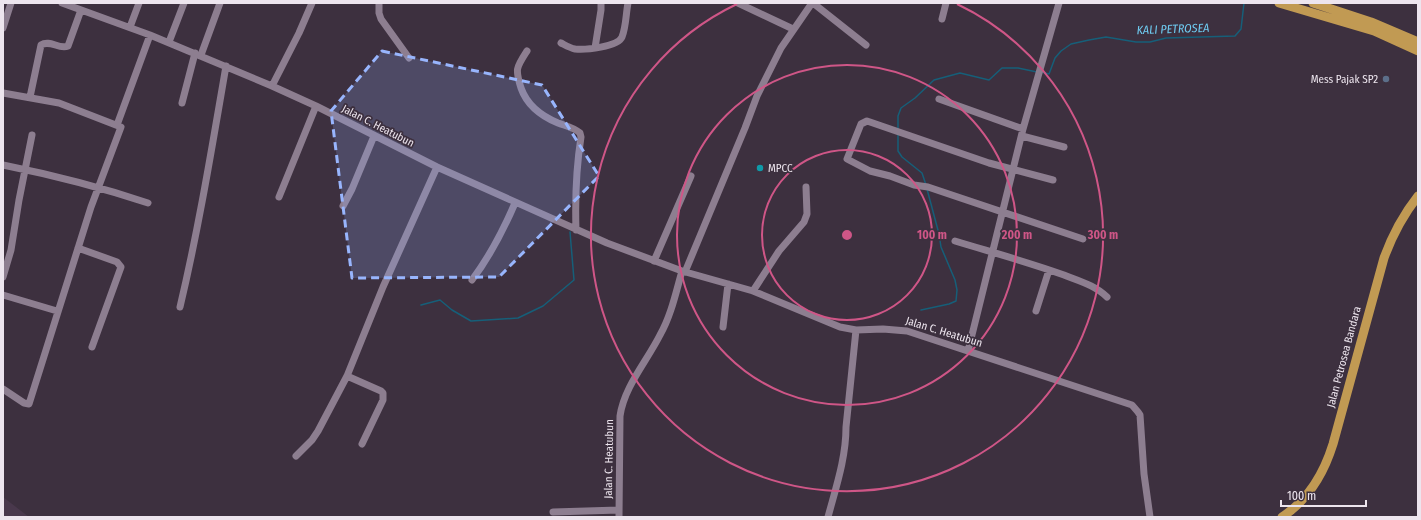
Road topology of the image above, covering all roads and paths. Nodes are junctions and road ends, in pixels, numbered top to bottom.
1 (11, 3) edge
2 (64, 3) edge
3 (139, 3) edge
4 (184, 3) edge
5 (220, 3) edge
6 (312, 3) edge
7 (379, 3) edge
8 (601, 3) edge
9 (628, 3) edge
10 (738, 3) edge
11 (813, 3) edge
12 (946, 3) edge
13 (1059, 3) edge
14 (1278, 3) edge
15 (1313, 3) edge
16 (81, 10) junction
17 (942, 19) dead end
18 (130, 27) junction
19 (3, 28) edge
20 (793, 29) junction
21 (150, 35) junction
22 (169, 42) junction
23 (1418, 42) edge
24 (561, 43) dead end
25 (866, 44) dead end
26 (595, 48) junction
27 (527, 51) dead end
28 (1418, 51) edge
29 (198, 54) junction
30 (409, 58) dead end
31 (226, 66) junction
32 (272, 86) junction
33 (3, 93) edge
34 (30, 97) junction
35 (939, 99) dead end
36 (182, 102) dead end
37 (316, 106) junction
38 (117, 126) junction
39 (1023, 132) junction
40 (32, 135) dead end
41 (374, 136) junction
42 (1064, 147) dead end
43 (3, 165) edge
44 (437, 168) junction
45 (24, 170) junction
46 (1013, 170) junction
47 (691, 176) dead end
48 (1053, 180) dead end
49 (98, 187) junction
50 (806, 187) dead end
51 (1418, 196) edge
52 (279, 197) dead end
53 (148, 203) dead end
54 (515, 203) junction
55 (343, 206) dead end
56 (1003, 212) junction
57 (576, 230) junction
58 (1083, 238) dead end
59 (955, 241) dead end
60 (78, 248) junction
61 (992, 252) junction
62 (654, 261) junction
63 (1049, 270) junction
64 (684, 271) junction
65 (3, 277) edge
66 (472, 280) dead end
67 (728, 284) junction
68 (753, 291) junction
69 (3, 295) edge
70 (1107, 296) dead end
71 (180, 307) dead end
72 (57, 311) junction
73 (1036, 311) dead end
74 (723, 327) dead end
75 (856, 330) junction
76 (92, 347) dead end
77 (968, 351) junction
78 (346, 376) junction
79 (3, 388) edge
80 (362, 444) dead end
81 (296, 456) dead end
82 (554, 512) dead end
83 (619, 513) edge
84 (828, 517) edge
85 (1150, 517) edge
86 (1282, 517) edge

1 - 19 street
2 - 16 street, Jalan C. Heatubun
3 - 18 street
4 - 22 street
5 - 29 street
6 - 32 street
7 - 30 street
8 - 26 street
9 - 26 street
10 - 20 street
11 - 20 street
11 - 25 street
12 - 17 street
13 - 39 street
14 - 28 main road
15 - 23 main road
16 - 18 street, Jalan C. Heatubun
16 - 34 street
18 - 21 street, Jalan C. Heatubun
20 - 64 street
21 - 22 street, Jalan C. Heatubun
21 - 38 street
22 - 29 street, Jalan C. Heatubun
24 - 26 street
27 - 57 street
29 - 31 street, Jalan C. Heatubun
29 - 36 street
31 - 32 street, Jalan C. Heatubun
31 - 71 street
32 - 37 street, Jalan C. Heatubun
33 - 34 street
34 - 38 street
35 - 39 street
37 - 41 street, Jalan C. Heatubun
37 - 52 street
38 - 49 street
39 - 42 street
39 - 46 street
40 - 45 street
41 - 44 street, Jalan C. Heatubun
41 - 55 street
43 - 45 street
44 - 54 street, Jalan C. Heatubun
44 - 78 street
45 - 49 street
45 - 65 street
46 - 48 street
46 - 56 street
46 - 56 street
47 - 62 street
49 - 53 street
49 - 60 street
50 - 68 street
51 - 86 main road, Jalan Petrosea Bandara
54 - 57 street, Jalan C. Heatubun
54 - 66 street
56 - 58 street
56 - 61 street
57 - 62 street, Jalan C. Heatubun
59 - 61 street
60 - 72 street
60 - 76 street
61 - 63 street
61 - 77 street
62 - 64 street, Jalan C. Heatubun
63 - 70 street
63 - 73 street
64 - 67 street, Jalan C. Heatubun
64 - 83 street, Jalan C. Heatubun
67 - 68 street, Jalan C. Heatubun
67 - 74 street
68 - 75 street, Jalan C. Heatubun
69 - 72 street
72 - 79 street
75 - 77 street, Jalan C. Heatubun
75 - 84 street
77 - 85 street, Jalan C. Heatubun
78 - 80 street
78 - 81 street
82 - 83 street

